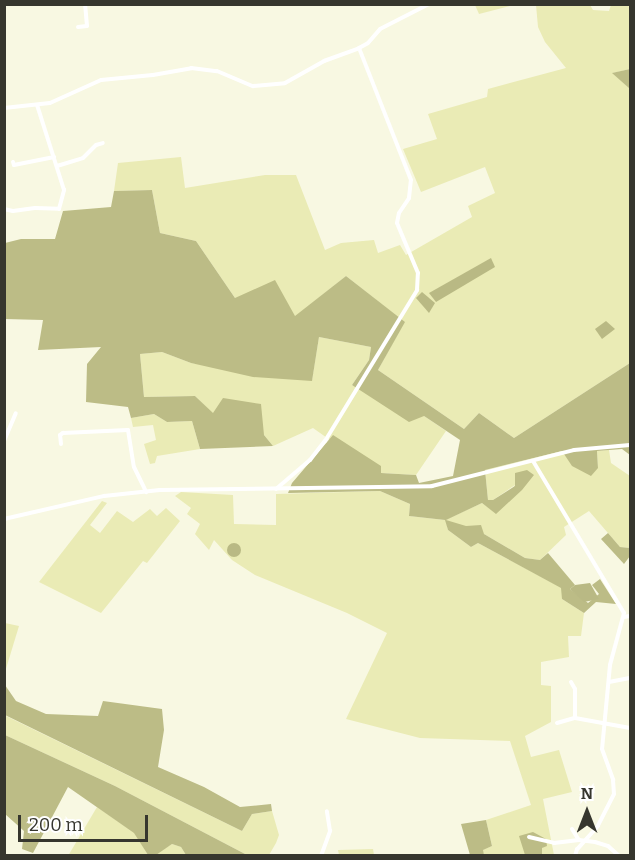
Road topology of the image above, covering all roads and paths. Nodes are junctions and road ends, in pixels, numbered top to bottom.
1 (85, 4) edge
2 (429, 4) edge
3 (78, 27) dead end
4 (359, 48) junction
5 (37, 105) junction
6 (4, 108) edge
7 (103, 143) dead end
8 (54, 157) junction
9 (13, 162) dead end
10 (57, 166) junction
11 (4, 209) edge
12 (16, 413) dead end
13 (4, 441) edge
14 (61, 444) dead end
15 (630, 445) edge
16 (533, 461) junction
17 (276, 490) junction
18 (146, 492) junction
19 (4, 519) edge
20 (630, 616) edge
21 (624, 618) junction
22 (630, 678) edge
23 (572, 682) dead end
24 (609, 682) junction
25 (575, 718) junction
26 (557, 723) dead end
27 (605, 723) junction
28 (630, 728) edge
29 (327, 810) dead end
30 (572, 829) dead end
31 (529, 837) dead end
32 (582, 841) junction
33 (321, 855) edge
34 (575, 855) edge
35 (619, 855) edge

1 - 3 street
2 - 4 street
4 - 5 street
4 - 17 street
5 - 6 street
5 - 8 street
7 - 10 street
8 - 9 street
8 - 10 street
10 - 11 street
12 - 13 street
14 - 18 street
15 - 16 street
16 - 17 street
16 - 21 street
17 - 18 street
18 - 19 street
20 - 21 street
21 - 24 street
22 - 24 street
23 - 25 street
24 - 27 street
25 - 26 street
25 - 27 street
27 - 28 street
27 - 32 street
29 - 33 street
30 - 32 street
31 - 32 street
32 - 34 street
32 - 35 street

